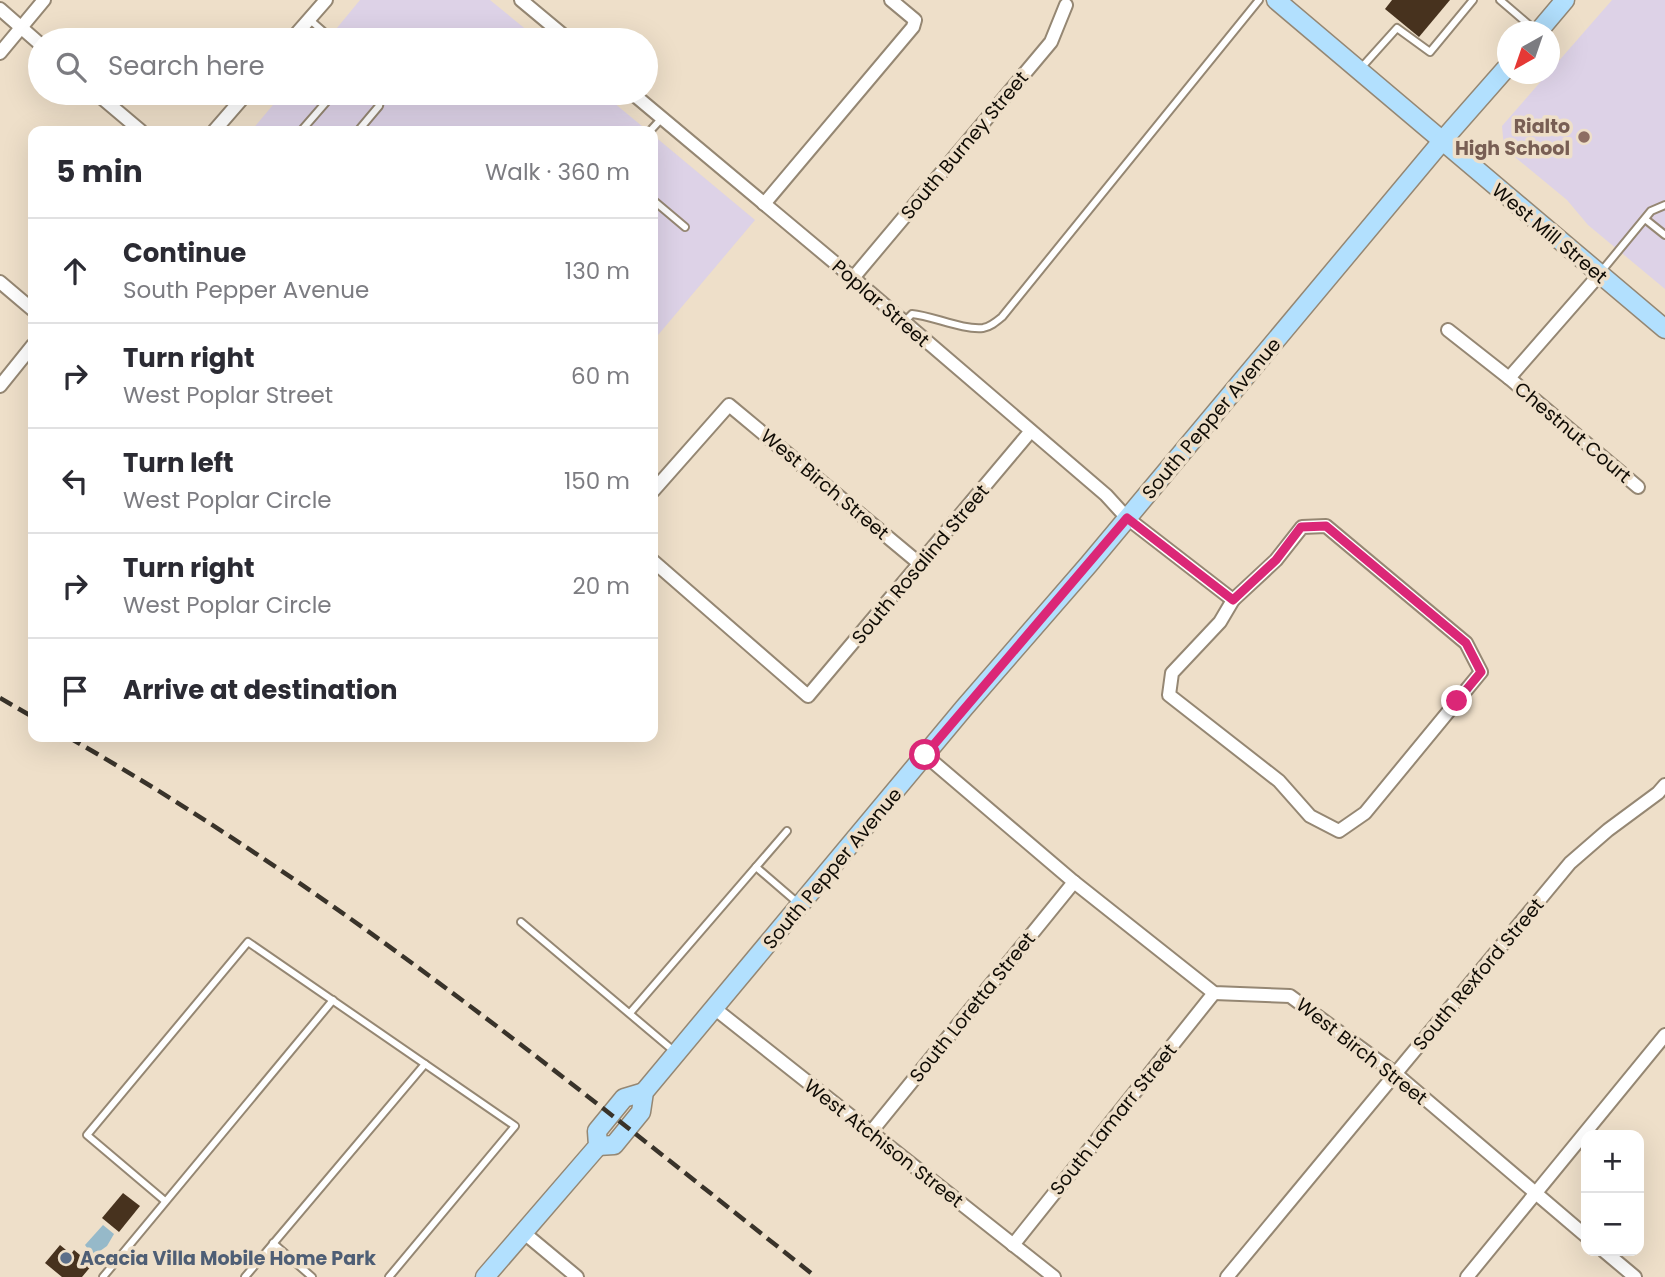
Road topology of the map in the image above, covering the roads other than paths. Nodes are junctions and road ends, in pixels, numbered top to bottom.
1 (44, 0) edge
2 (326, 0) edge
3 (521, 0) edge
4 (891, 0) edge
5 (1259, 0) edge
6 (1276, 0) edge
7 (1473, 0) edge
8 (1500, 0) edge
9 (1565, 0) edge
10 (1066, 5) dead end
11 (0, 9) edge
12 (309, 19) junction
13 (1524, 21) edge
14 (1547, 21) edge
15 (21, 27) junction
16 (301, 28) edge
17 (319, 28) edge
18 (555, 28) edge
19 (28, 33) edge
20 (0, 53) edge
21 (1359, 70) junction
22 (1497, 78) edge
23 (110, 105) edge
24 (237, 105) edge
25 (324, 105) edge
26 (379, 105) edge
27 (646, 105) edge
28 (662, 118) junction
29 (135, 126) edge
30 (218, 126) edge
31 (306, 126) edge
32 (362, 126) edge
33 (655, 126) edge
34 (1443, 141) junction
35 (658, 204) edge
36 (764, 204) junction
37 (1665, 205) edge
38 (1646, 219) junction
39 (685, 227) dead end
40 (1665, 235) edge
41 (1599, 275) junction
42 (853, 278) junction
43 (0, 282) edge
44 (28, 306) edge
45 (904, 322) junction
46 (1665, 329) edge
47 (1448, 330) dead end
48 (28, 351) edge
49 (1509, 378) junction
50 (0, 386) edge
51 (1030, 432) junction
52 (658, 485) edge
53 (1638, 487) dead end
54 (1127, 518) junction
55 (920, 564) junction
56 (658, 565) edge
57 (1233, 600) junction
58 (925, 755) junction
59 (1665, 785) edge
60 (787, 831) dead end
61 (756, 867) junction
62 (1073, 882) junction
63 (800, 905) junction
64 (521, 922) dead end
65 (1214, 993) junction
66 (333, 1000) junction
67 (714, 1008) junction
68 (630, 1013) junction
69 (1665, 1035) edge
70 (676, 1053) junction
71 (425, 1064) junction
72 (1396, 1073) junction
73 (871, 1132) junction
74 (1536, 1193) junction
75 (165, 1201) junction
76 (523, 1232) junction
77 (1581, 1232) edge
78 (273, 1243) junction
79 (1013, 1245) junction
80 (1610, 1256) edge
81 (103, 1277) edge
82 (245, 1277) edge
83 (312, 1277) edge
84 (389, 1277) edge
85 (485, 1277) edge
86 (577, 1277) edge
87 (1054, 1277) edge
88 (1227, 1277) edge
89 (1467, 1277) edge
90 (1635, 1277) edge

1 - 15 street
2 - 12 street
3 - 18 street
4 - 36 street
5 - 45 lane
6 - 21 main road, West Mill Street
7 - 21 lane
8 - 13 lane
9 - 14 main road
10 - 42 street, South Burney Street
11 - 15 street
12 - 16 street
12 - 17 lane
15 - 19 street
15 - 20 street
21 - 34 main road, West Mill Street
22 - 34 main road, South Pepper Avenue
23 - 29 street
24 - 30 street
25 - 31 lane
26 - 32 lane
27 - 28 street, Poplar Street
28 - 33 lane
28 - 36 street, Poplar Street
34 - 41 main road, West Mill Street
34 - 54 main road, South Pepper Avenue
35 - 39 lane
36 - 42 street, Poplar Street
37 - 38 lane
38 - 40 lane
38 - 41 lane
41 - 46 main road, West Mill Street
41 - 49 street, Chestnut Court
42 - 45 street, Poplar Street
43 - 44 street
45 - 51 street, Poplar Street
47 - 49 street, Chestnut Court
48 - 50 street
49 - 53 street, Chestnut Court
51 - 54 street, Poplar Street
51 - 55 street, South Rosalind Street
52 - 55 street, West Birch Street
54 - 57 street, Poplar Street
54 - 58 main road, South Pepper Avenue
55 - 56 street, South Rosalind Street
57 - 57 street
58 - 62 street
58 - 63 main road, South Pepper Avenue
59 - 72 street, South Rexford Street
60 - 61 lane
61 - 63 lane
61 - 68 lane
62 - 65 street
62 - 73 street, South Loretta Street
63 - 67 main road, South Pepper Avenue
64 - 68 lane
65 - 72 street, West Birch Street
65 - 79 street, South Lamarr Street
66 - 71 lane
66 - 75 lane
66 - 75 lane
67 - 70 main road, South Pepper Avenue
67 - 73 street, West Atchison Street
68 - 70 lane
69 - 74 street
70 - 76 main road, South Pepper Avenue
71 - 78 lane
71 - 84 lane
72 - 74 street, West Birch Street
72 - 88 street, South Rexford Street
73 - 79 street, West Atchison Street
74 - 77 street, West Birch Street
74 - 89 street
75 - 81 lane
76 - 85 main road, South Pepper Avenue
76 - 86 street
78 - 82 lane
78 - 83 lane
79 - 87 street, West Atchison Street
80 - 90 street

